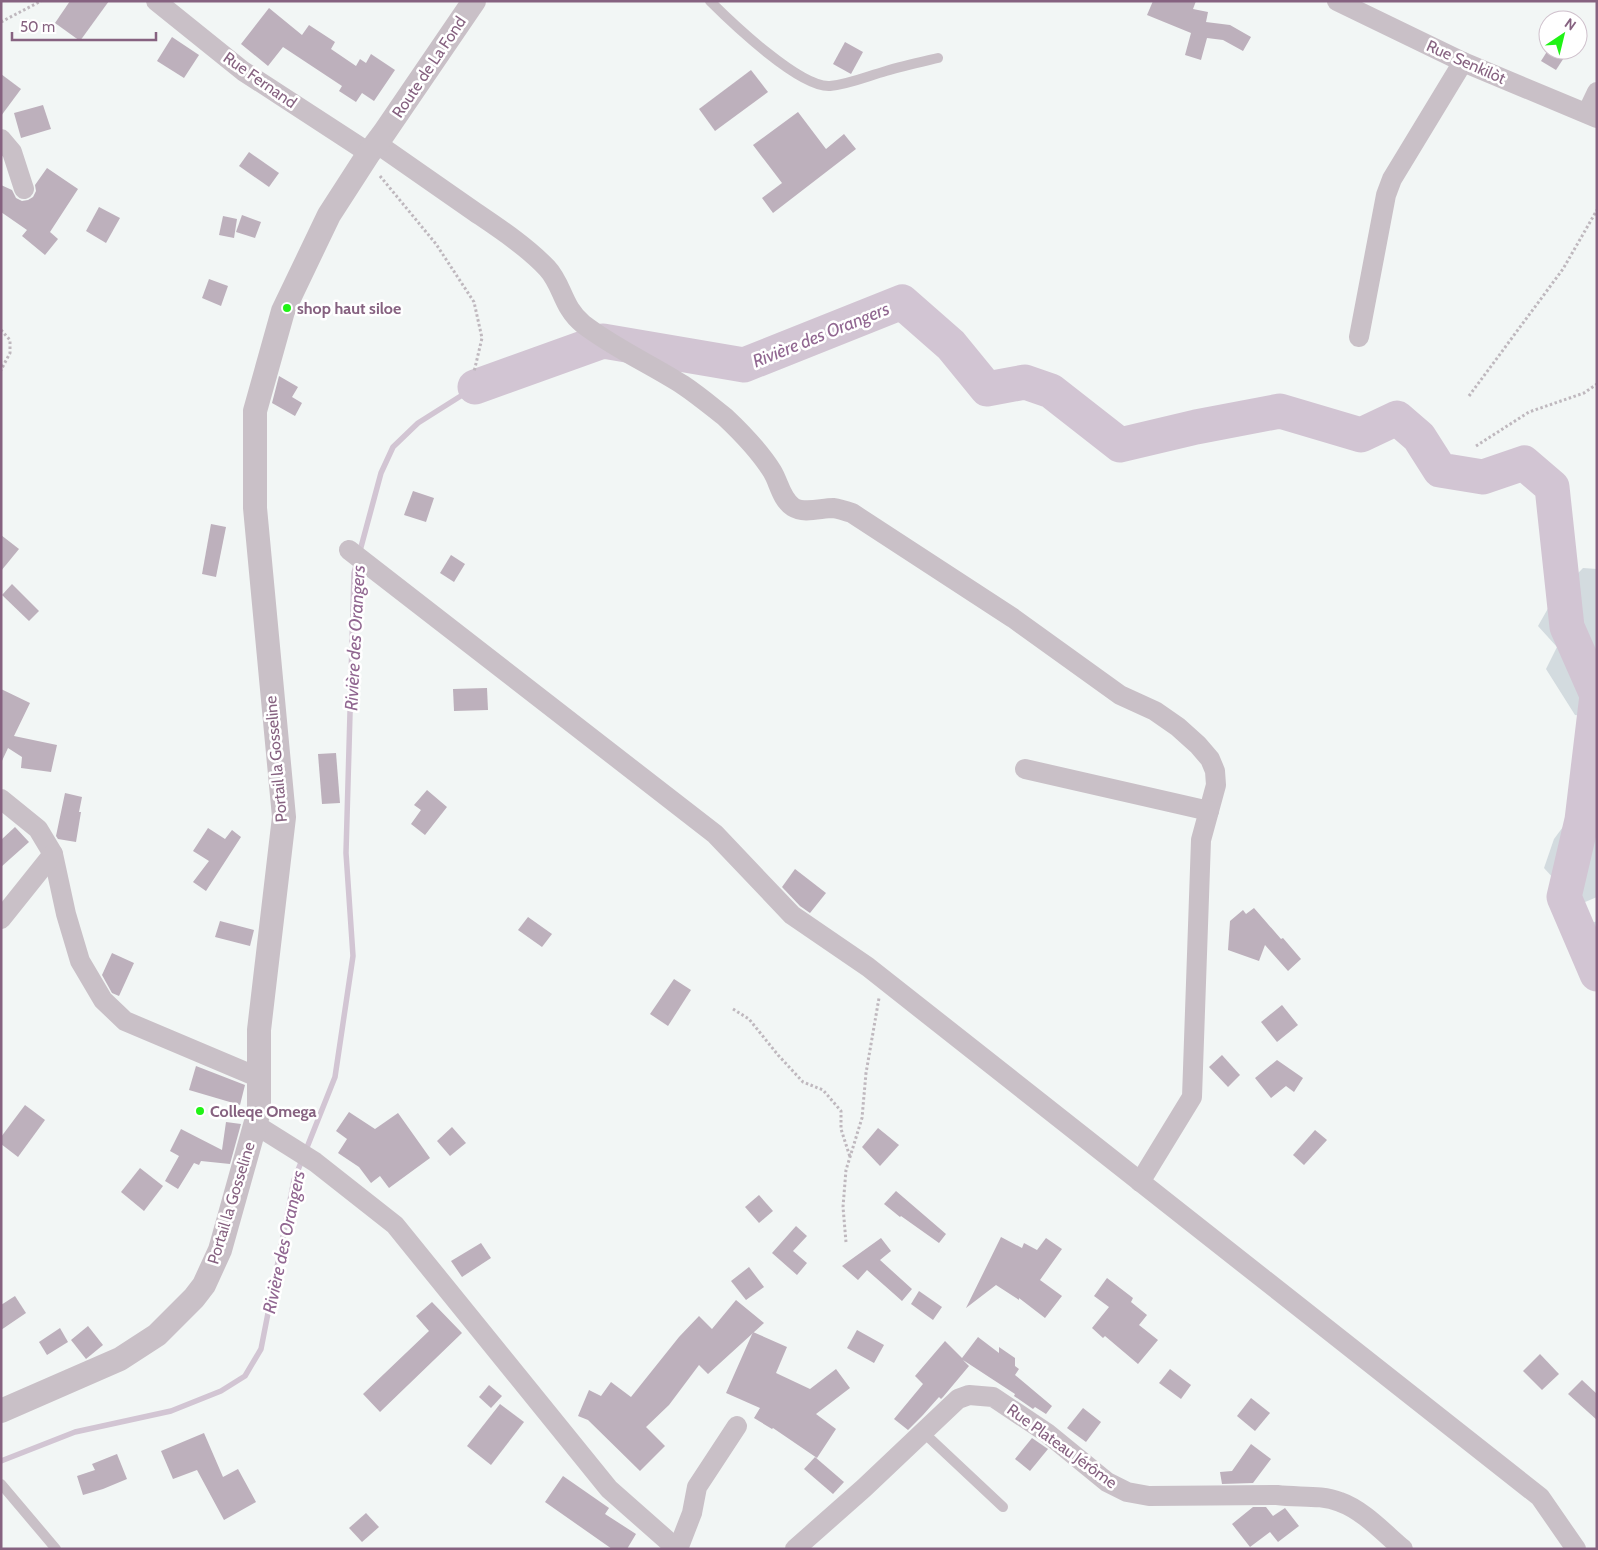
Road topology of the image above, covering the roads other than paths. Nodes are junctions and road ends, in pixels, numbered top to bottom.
1 (156, 1) edge
2 (474, 1) edge
3 (710, 1) edge
4 (1337, 1) edge
5 (938, 58) dead end
6 (1464, 62) junction
7 (1597, 92) edge
8 (1592, 116) edge
9 (1, 139) edge
10 (376, 143) junction
11 (24, 189) dead end
12 (1359, 337) dead end
13 (349, 550) dead end
14 (1025, 769) dead end
15 (1, 799) edge
16 (1209, 811) junction
17 (54, 854) junction
18 (1, 919) edge
19 (260, 1078) junction
20 (256, 1124) junction
21 (1140, 1182) junction
22 (1, 1411) edge
23 (737, 1426) dead end
24 (923, 1432) junction
25 (4, 1488) edge
26 (1003, 1508) dead end
27 (56, 1549) edge
28 (678, 1549) edge
29 (795, 1549) edge
30 (1402, 1549) edge
31 (1576, 1549) edge

1 - 10 street, Rue Fernand
2 - 10 street, Route de La Fond
3 - 5 lane
4 - 6 street, Rue Senkilòt
6 - 8 street, Rue Senkilòt
6 - 12 street
7 - 8 street
9 - 11 street
10 - 16 street, Rue Fernand
10 - 19 street, Portail la Gosseline
13 - 21 street
14 - 16 street
15 - 17 street
16 - 21 street
17 - 18 street
17 - 19 street
19 - 20 street, Portail la Gosseline
20 - 22 street, Portail la Gosseline
20 - 28 street
21 - 31 street
23 - 28 street
24 - 26 lane
24 - 29 street, Rue Plateau Jérôme
24 - 30 street, Rue Plateau Jérôme
25 - 27 lane

